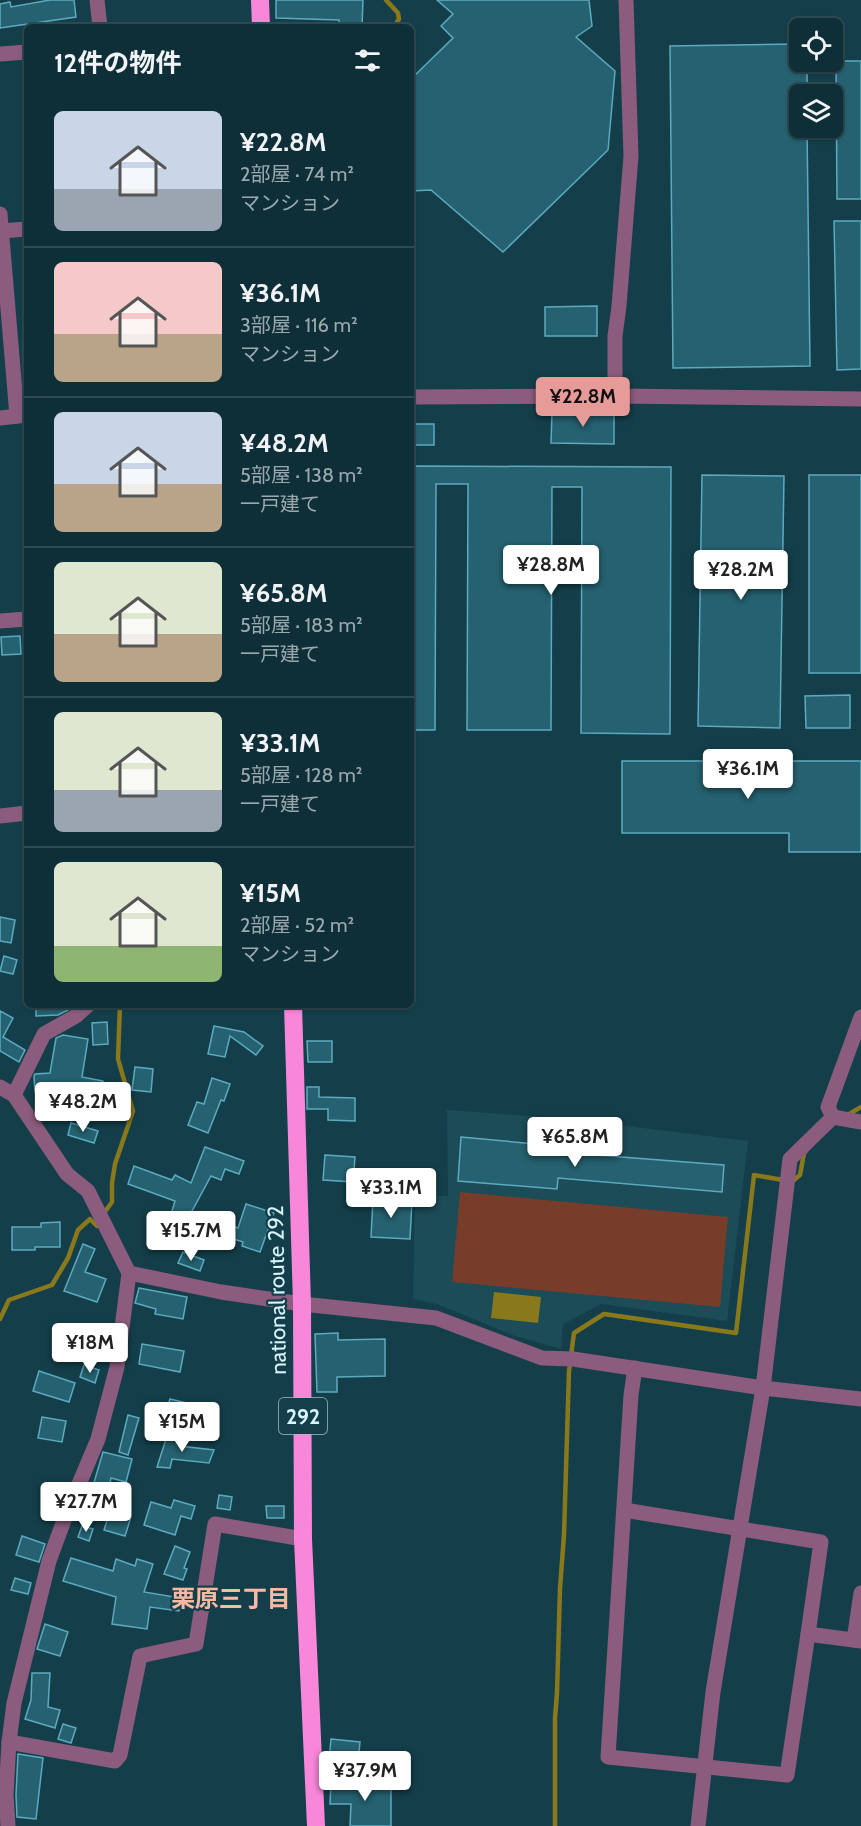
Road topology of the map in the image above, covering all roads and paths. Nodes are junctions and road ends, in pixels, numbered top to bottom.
1 (97, 0) edge
2 (260, 0) edge
3 (626, 0) edge
4 (100, 24) edge
5 (261, 24) edge
6 (24, 52) edge
7 (0, 54) edge
8 (0, 214) edge
9 (24, 229) edge
10 (1, 231) edge
11 (4, 320) edge
12 (615, 396) junction
13 (414, 397) edge
14 (861, 399) edge
15 (22, 416) edge
16 (0, 418) edge
17 (24, 619) edge
18 (0, 621) edge
19 (24, 813) edge
20 (0, 816) edge
21 (85, 1008) edge
22 (293, 1008) edge
23 (861, 1017) edge
24 (0, 1087) edge
25 (14, 1095) junction
26 (833, 1117) junction
27 (861, 1122) edge
28 (129, 1273) junction
29 (302, 1304) junction
30 (635, 1368) junction
31 (762, 1388) junction
32 (861, 1399) edge
33 (624, 1510) junction
34 (741, 1530) junction
35 (303, 1539) junction
36 (861, 1593) edge
37 (808, 1634) junction
38 (857, 1641) edge
39 (9, 1742) junction
40 (705, 1766) junction
41 (8, 1826) edge
42 (316, 1826) edge
43 (698, 1826) edge

1 - 4 street
2 - 5 highway
3 - 12 street
6 - 7 street
8 - 10 street
9 - 10 street
10 - 11 street
11 - 15 street
12 - 13 street
12 - 14 street
15 - 16 street
17 - 18 street
19 - 20 street
21 - 25 street
22 - 29 highway, national route 292 / 292
23 - 26 street
24 - 25 street
25 - 28 street
26 - 27 street
26 - 31 street
28 - 29 street
28 - 39 street
29 - 30 street
29 - 35 highway, national route 292 / 292
30 - 31 street
30 - 33 street
31 - 32 street
31 - 34 street
33 - 34 street
33 - 40 street
34 - 37 street
34 - 40 street
35 - 39 street
35 - 42 highway, national route 292 / 292
36 - 38 street
37 - 38 street
37 - 40 street
39 - 41 street
40 - 43 street

